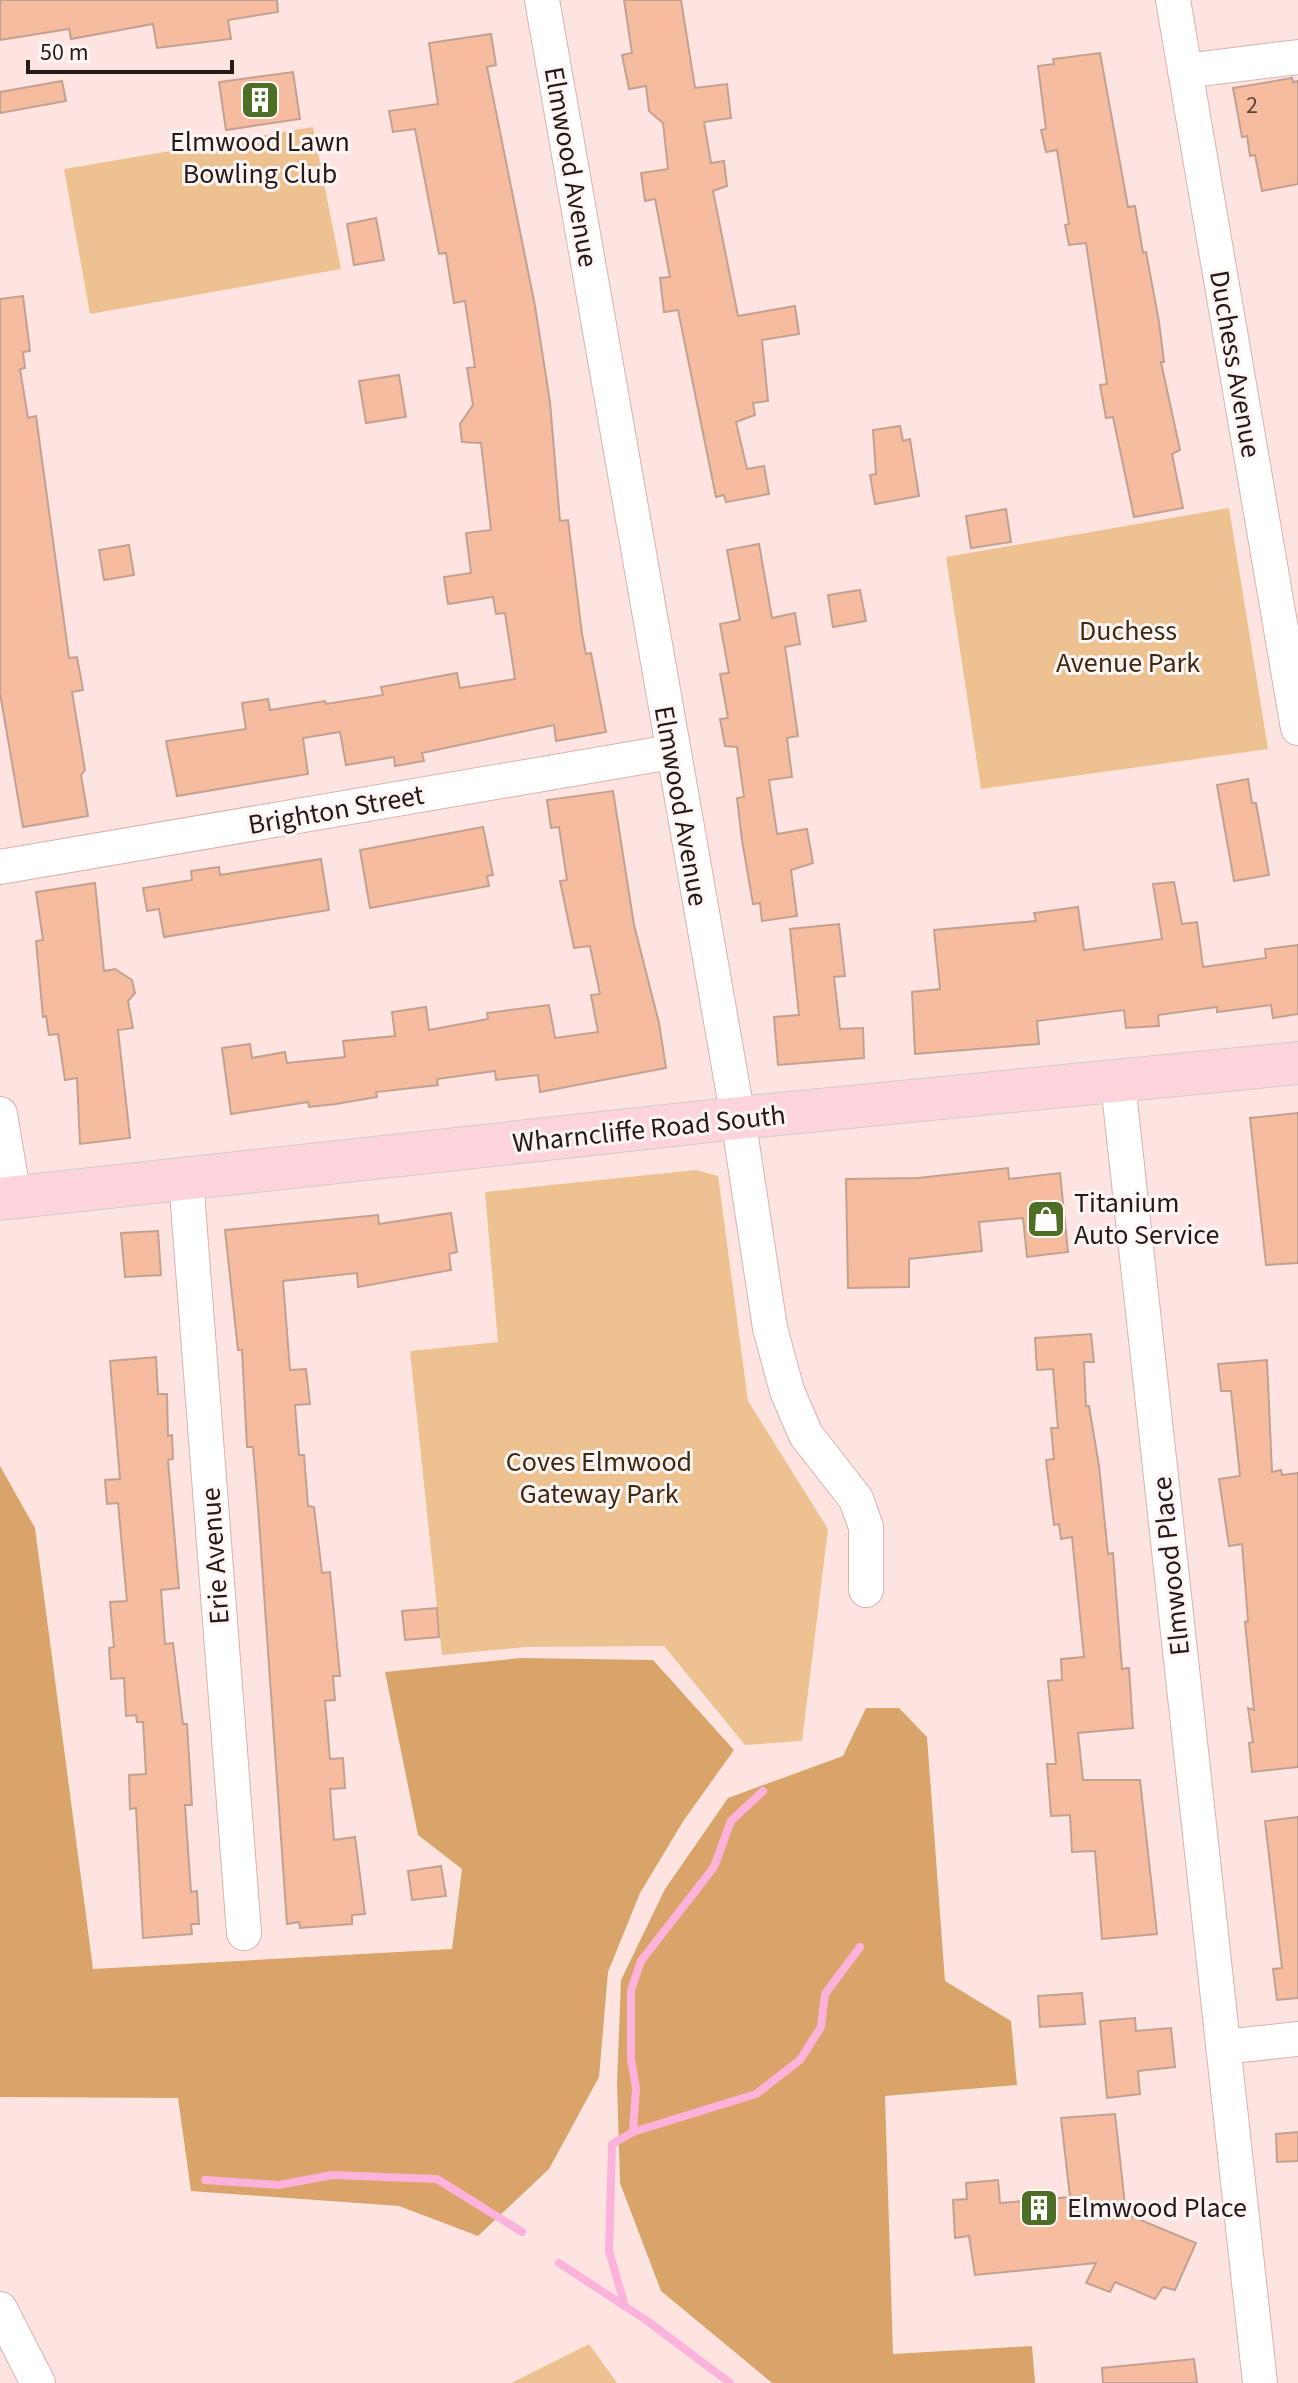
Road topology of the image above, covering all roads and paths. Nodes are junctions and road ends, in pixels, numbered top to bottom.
1 (542, 0) edge
2 (1173, 0) edge
3 (1298, 57) edge
4 (1185, 71) junction
5 (1297, 723) edge
6 (671, 752) junction
7 (0, 867) edge
8 (1298, 1063) edge
9 (1118, 1083) junction
10 (0, 1114) edge
11 (738, 1118) junction
12 (186, 1179) junction
13 (7, 1198) edge
14 (866, 1590) dead end
15 (244, 1933) dead end
16 (1298, 2039) edge
17 (1223, 2047) junction
18 (0, 2309) edge
19 (38, 2383) edge
20 (1260, 2383) edge

1 - 6 street, Elmwood Avenue
2 - 4 street, Duchess Avenue
3 - 4 street
4 - 5 street, Duchess Avenue
6 - 7 street, Brighton Street
6 - 11 street, Elmwood Avenue
8 - 9 main road, Wharncliffe Road South
9 - 11 main road, Wharncliffe Road South
9 - 17 street, Elmwood Place
10 - 13 street
11 - 12 main road, Wharncliffe Road South
11 - 14 street, Elmwood Avenue
12 - 13 main road, Wharncliffe Road South
12 - 15 street, Erie Avenue
16 - 17 street
17 - 20 street, Elmwood Place
18 - 19 street

